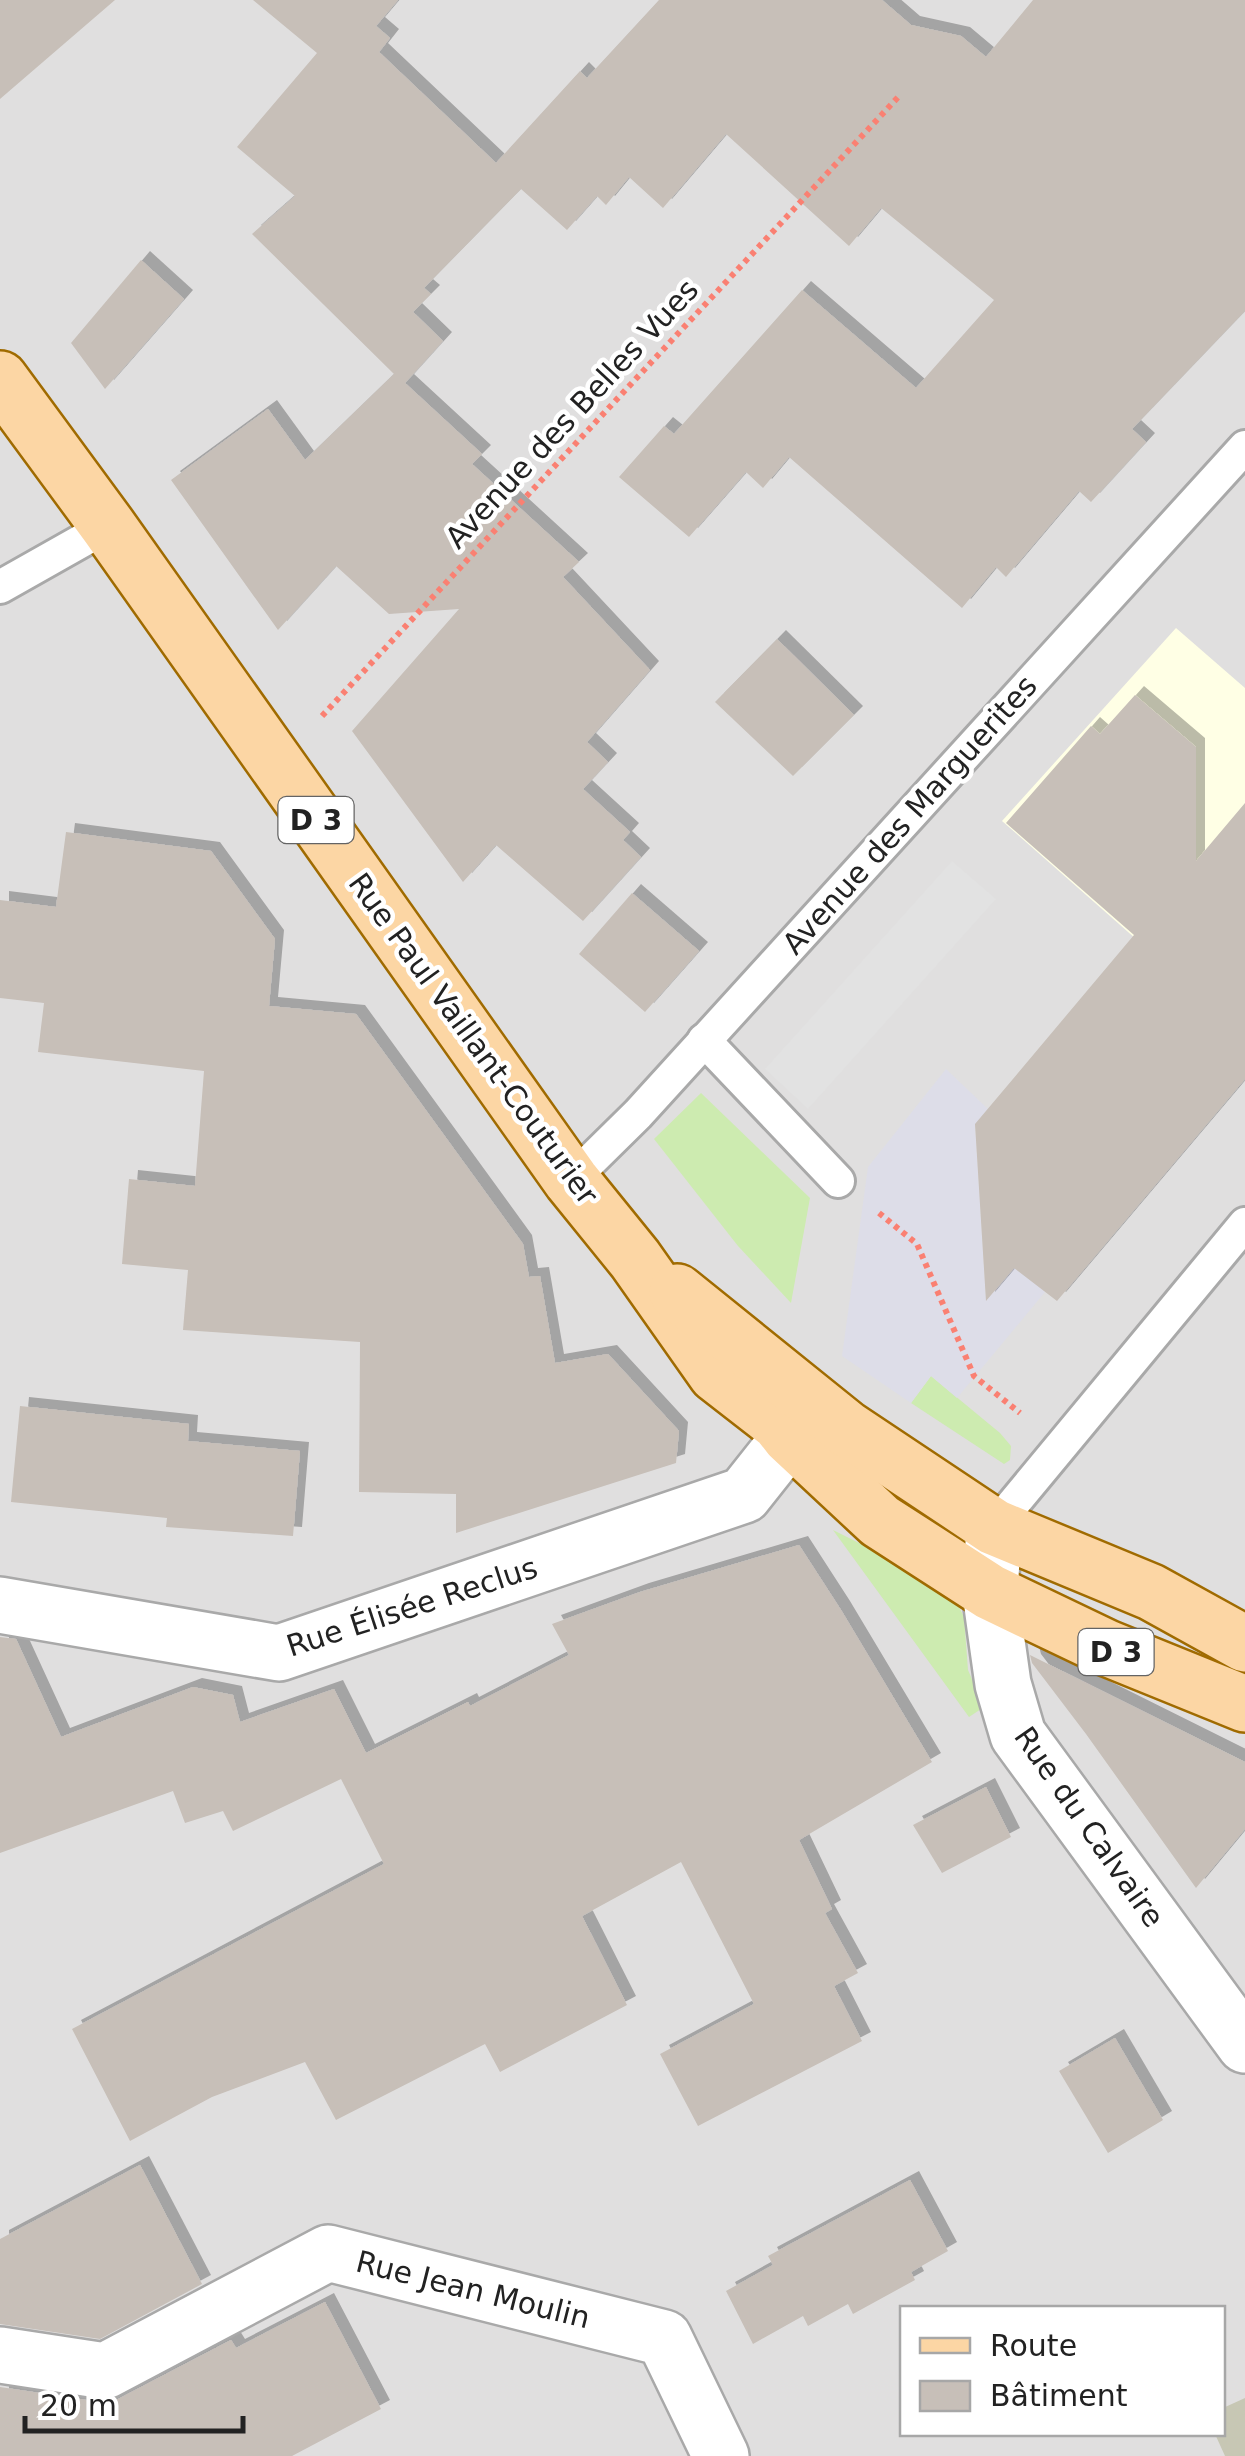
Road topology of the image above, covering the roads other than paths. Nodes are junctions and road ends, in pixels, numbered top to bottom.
1 (0, 379) edge
2 (1245, 448) edge
3 (108, 526) junction
4 (0, 587) edge
5 (704, 1040) junction
6 (572, 1180) junction
7 (838, 1181) road end
8 (1245, 1224) edge
9 (792, 1412) junction
10 (994, 1526) junction
11 (990, 1592) junction
12 (0, 1605) edge
13 (1245, 1644) edge
14 (1245, 1704) edge
15 (1245, 2045) edge
16 (0, 2355) edge
17 (721, 2456) edge

1 - 3 main road, Rue Paul Vaillant-Couturier / D 3
2 - 5 lane, Avenue des Marguerites
3 - 4 lane
3 - 6 main road, Rue Paul Vaillant-Couturier / D 3
5 - 6 lane, Avenue des Marguerites
5 - 7 lane
6 - 9 main road, Rue Paul Vaillant-Couturier / D 3
8 - 10 lane
9 - 10 main road, Rue Paul Vaillant-Couturier / D 3
9 - 11 main road, Rue Paul Vaillant-Couturier / D 3
9 - 12 street, Rue Élisée Reclus
10 - 11 street, Rue du Calvaire
10 - 13 main road, Rue Paul Vaillant-Couturier / D 3
11 - 14 main road, Rue Paul Vaillant-Couturier / D 3
11 - 15 street, Rue du Calvaire
16 - 17 street, Rue Jean Moulin

